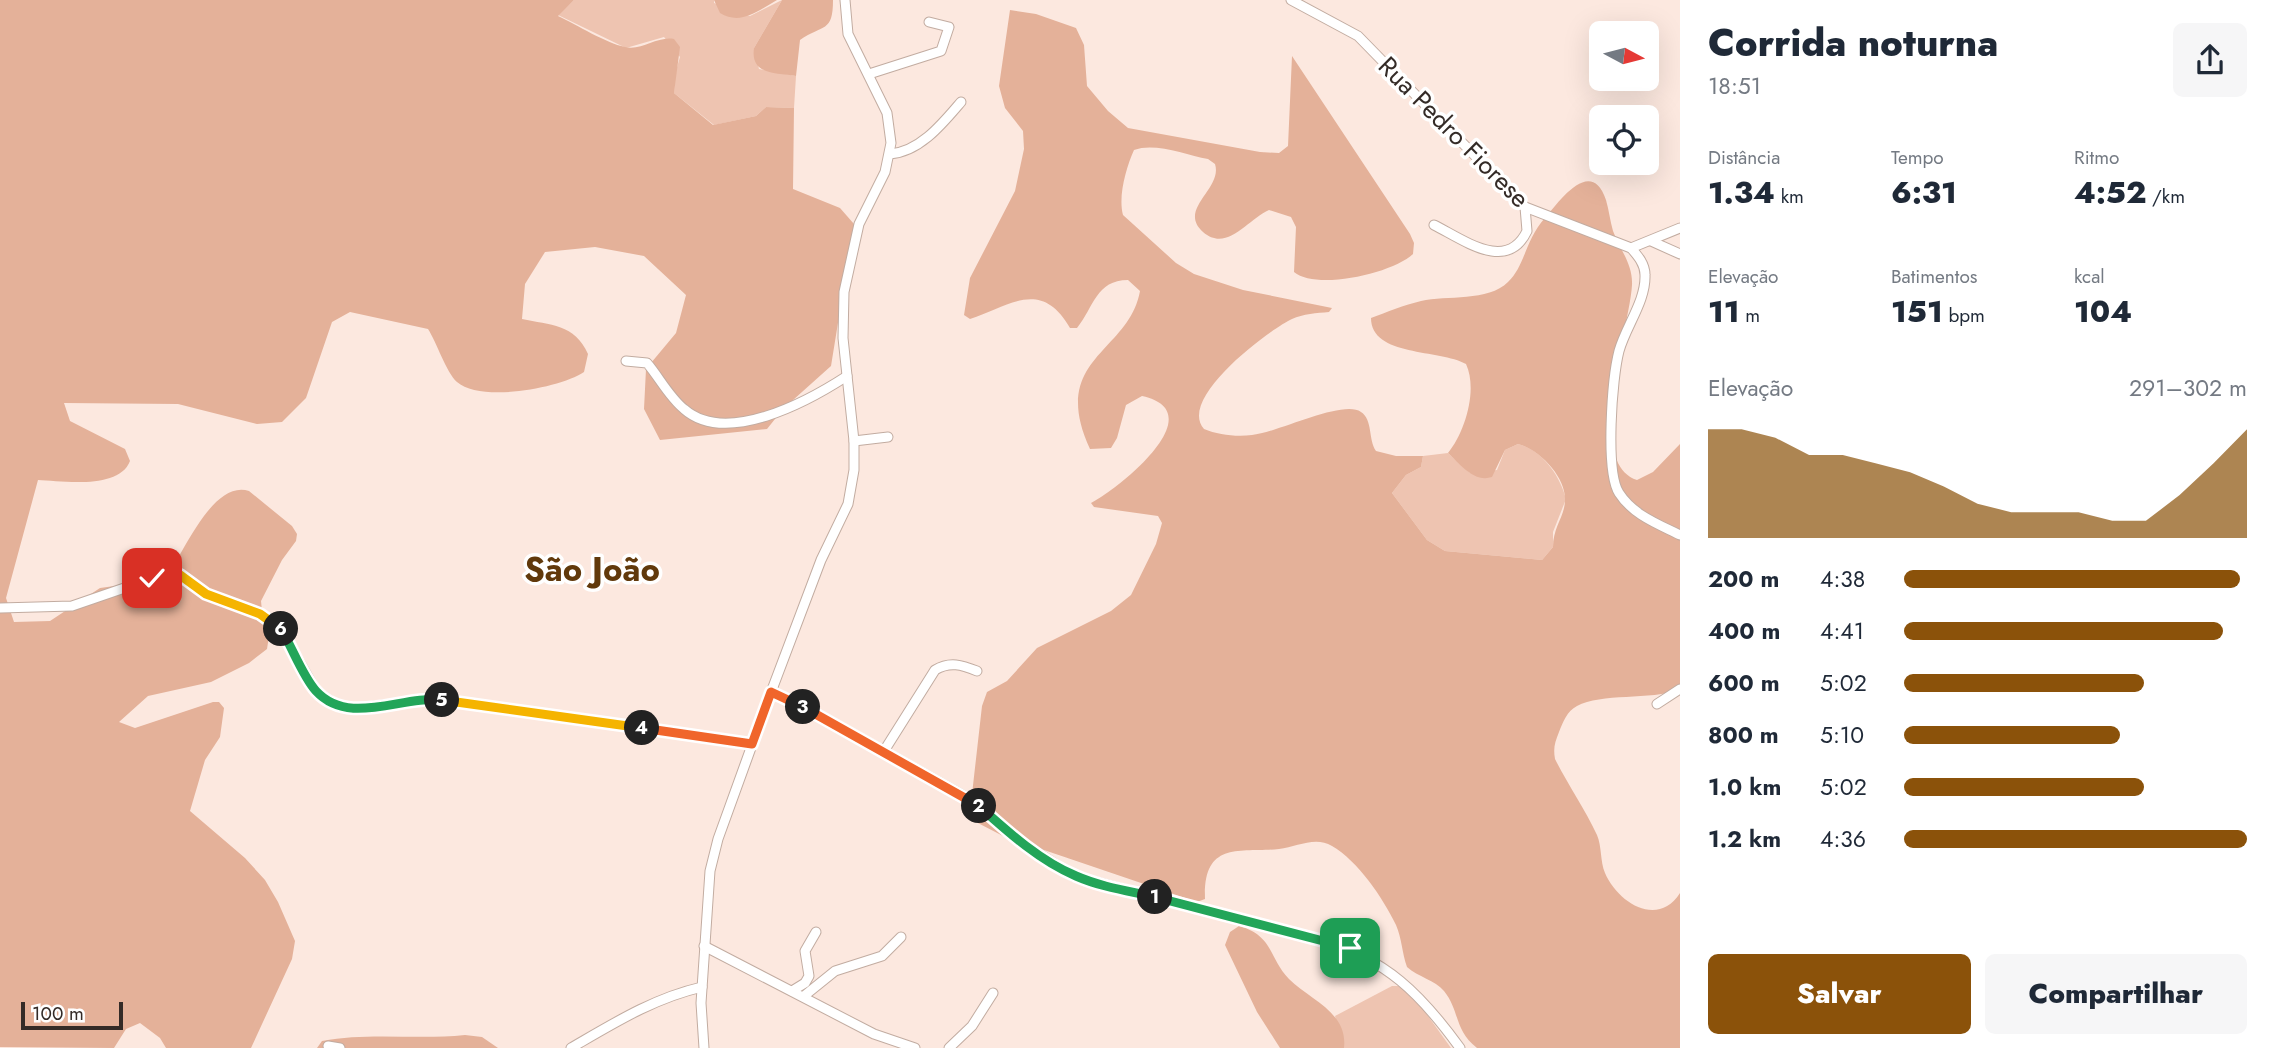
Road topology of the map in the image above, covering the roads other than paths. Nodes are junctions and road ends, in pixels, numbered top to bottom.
1 (845, 0) edge
2 (1291, 0) edge
3 (929, 22) dead end
4 (869, 74) junction
5 (961, 102) dead end
6 (890, 154) junction
7 (1525, 206) junction
8 (1434, 225) dead end
9 (1680, 228) edge
10 (1651, 241) junction
11 (1631, 248) junction
12 (1680, 254) edge
13 (626, 361) dead end
14 (847, 376) junction
15 (888, 437) dead end
16 (854, 441) junction
17 (1680, 535) edge
18 (0, 608) edge
19 (977, 671) dead end
20 (1680, 690) edge
21 (771, 692) junction
22 (1657, 704) dead end
23 (752, 744) junction
24 (884, 751) junction
25 (816, 932) dead end
26 (901, 937) dead end
27 (704, 946) junction
28 (702, 987) junction
29 (792, 991) junction
30 (993, 993) dead end
31 (804, 996) junction
32 (328, 1046) dead end
33 (340, 1048) edge
34 (571, 1048) edge
35 (704, 1048) edge
36 (915, 1048) edge
37 (949, 1048) edge
38 (1460, 1048) edge

1 - 4 street
2 - 7 street, Rua Pedro Fiorese
3 - 4 street
4 - 6 street
5 - 6 street
6 - 14 street
7 - 8 street
7 - 11 street, Rua Pedro Fiorese
9 - 10 street
10 - 11 street
10 - 12 street
11 - 17 street
13 - 14 street
14 - 16 street
15 - 16 street
16 - 21 street
18 - 23 street
19 - 24 street
20 - 22 street
21 - 23 street
21 - 24 street
23 - 27 street
24 - 38 street
25 - 29 street
26 - 31 street
27 - 28 street
27 - 29 street
28 - 34 street
28 - 35 street
29 - 31 street
30 - 37 street
31 - 36 street
32 - 33 street

